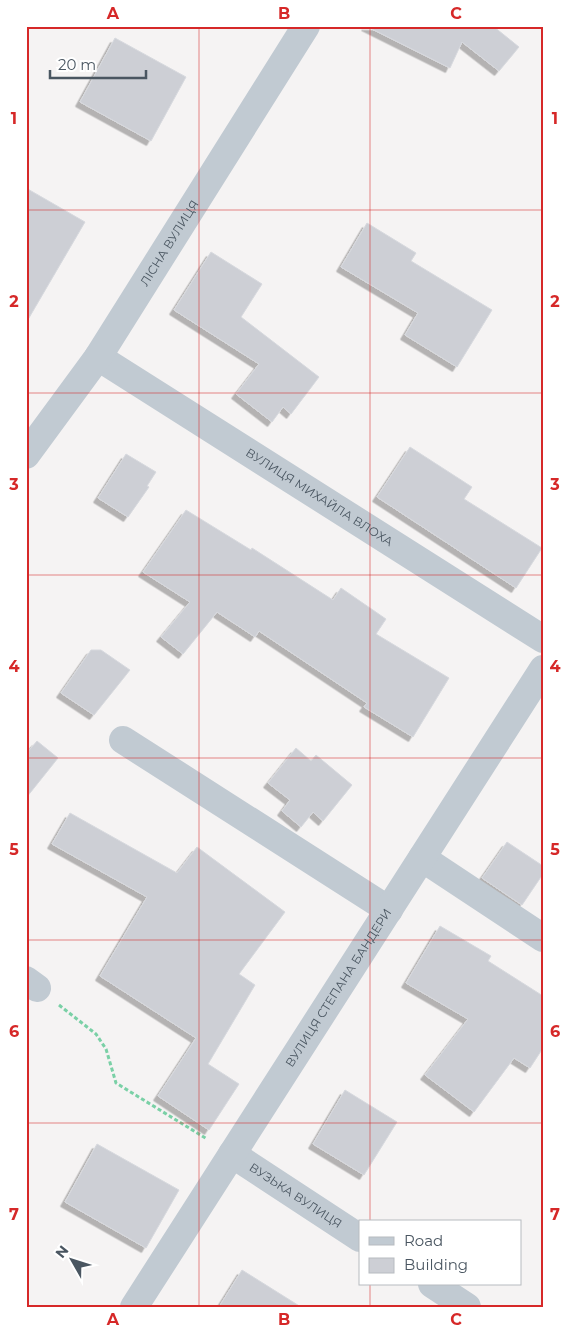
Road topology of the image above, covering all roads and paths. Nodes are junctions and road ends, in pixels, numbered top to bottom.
1 (306, 26) edge
2 (98, 357) junction
3 (26, 455) edge
4 (543, 639) edge
5 (543, 669) edge
6 (123, 740) dead end
7 (422, 858) junction
8 (389, 910) junction
9 (543, 938) edge
10 (32, 984) edge
11 (232, 1154) junction
12 (359, 1237) edge
13 (435, 1286) edge
14 (134, 1307) edge
15 (467, 1307) edge

1 - 2 street, ЛІСНА ВУЛИЦЯ
2 - 3 street, ЛІСНА ВУЛИЦЯ
2 - 4 street, ВУЛИЦЯ МИХАЙЛА ВЛОХА
5 - 7 street, ВУЛИЦЯ СТЕПАНА БАНДЕРИ
6 - 8 street
7 - 8 street, ВУЛИЦЯ СТЕПАНА БАНДЕРИ
7 - 9 street
8 - 11 street, ВУЛИЦЯ СТЕПАНА БАНДЕРИ
10 - 11 path
11 - 12 street, ВУЗЬКА ВУЛИЦЯ
11 - 14 street, ВУЛИЦЯ СТЕПАНА БАНДЕРИ
13 - 15 street

